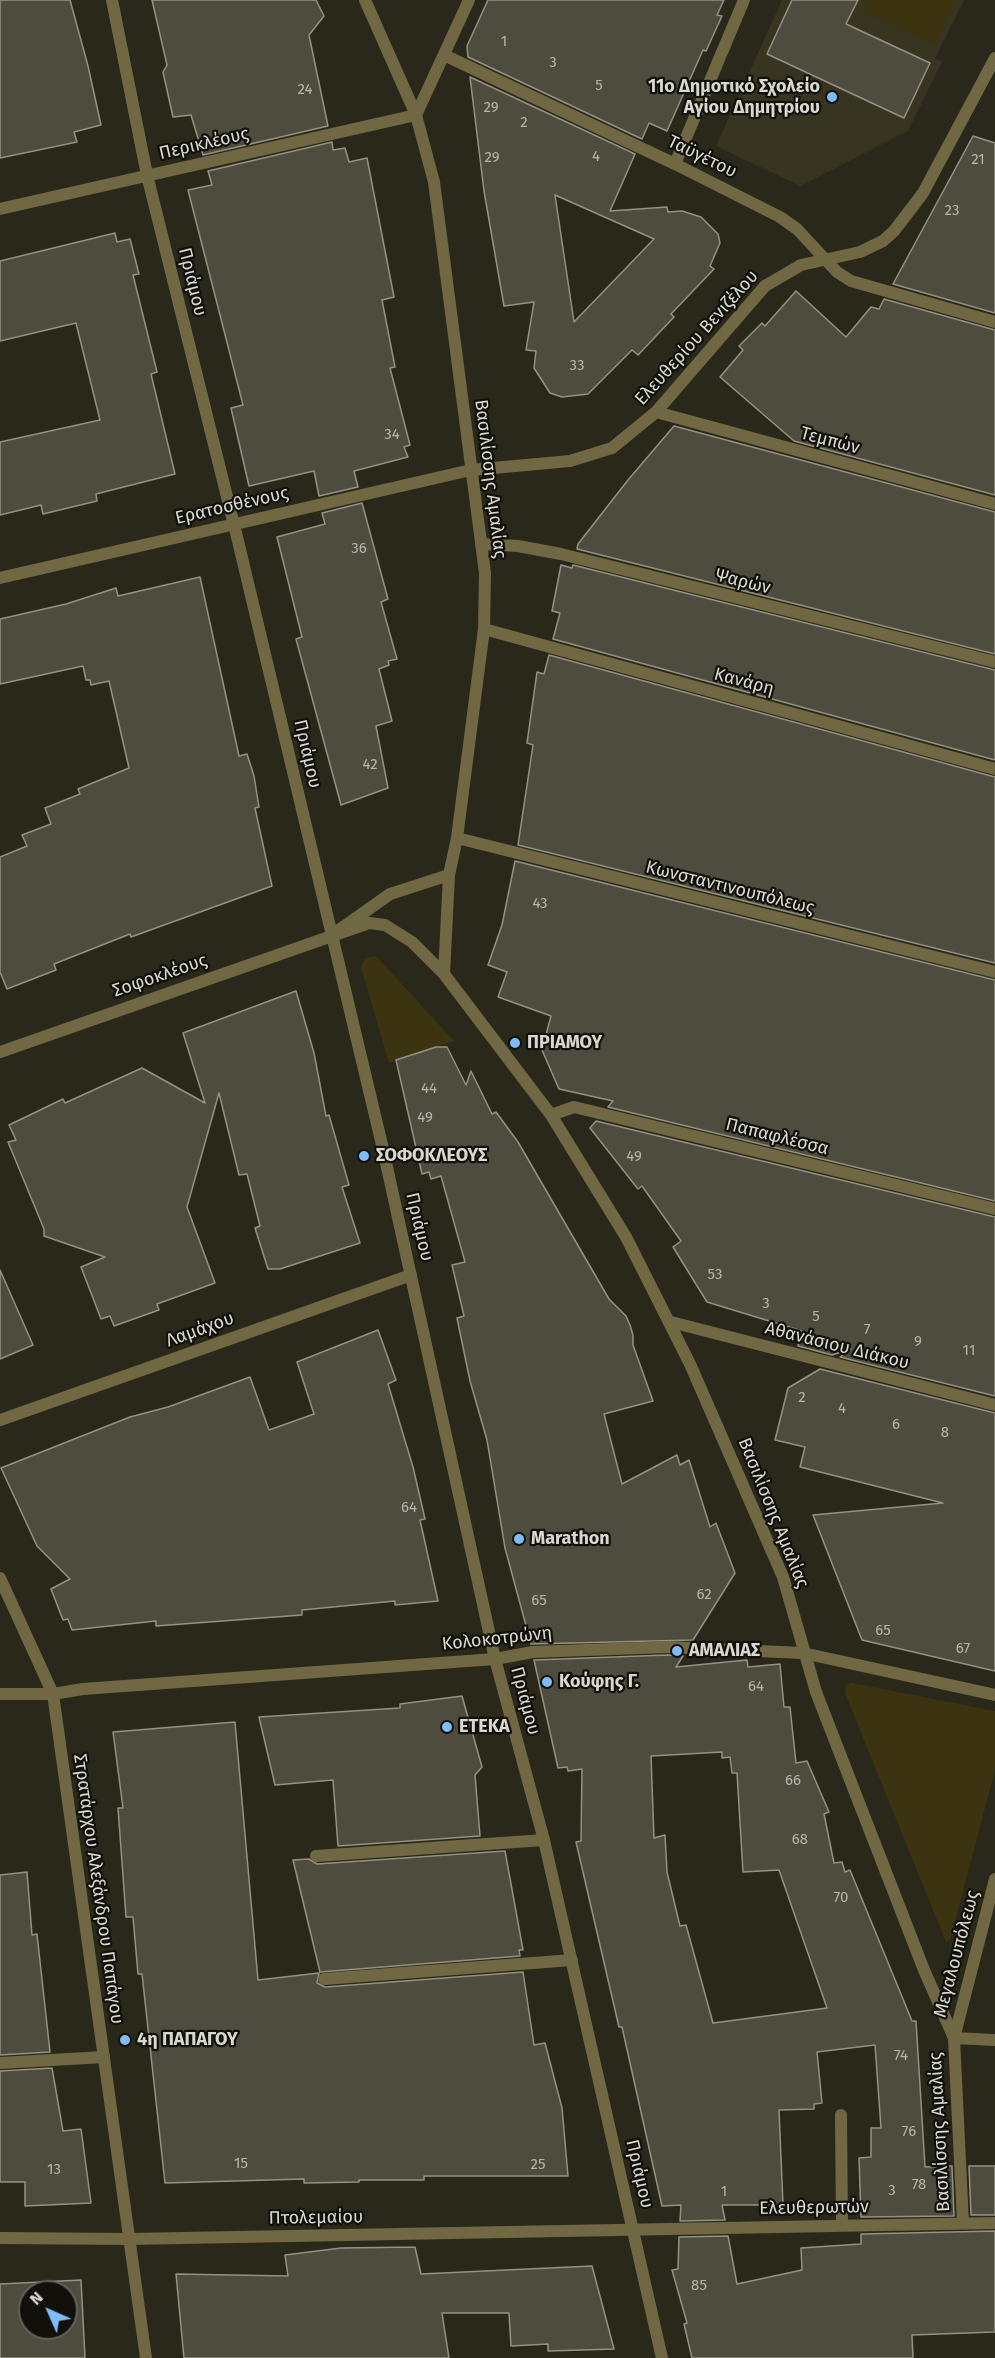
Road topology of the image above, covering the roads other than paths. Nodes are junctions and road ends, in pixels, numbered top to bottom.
1 (112, 0) edge
2 (365, 0) edge
3 (469, 0) edge
4 (744, 0) edge
5 (444, 55) junction
6 (994, 60) edge
7 (416, 115) junction
8 (675, 164) junction
9 (147, 176) junction
10 (0, 209) edge
11 (824, 261) junction
12 (995, 322) edge
13 (656, 412) junction
14 (471, 470) junction
15 (995, 504) edge
16 (234, 524) junction
17 (481, 544) junction
18 (0, 578) edge
19 (484, 629) junction
20 (995, 662) edge
21 (995, 769) edge
22 (457, 838) junction
23 (449, 875) junction
24 (332, 935) junction
25 (995, 972) edge
26 (444, 974) junction
27 (0, 1052) edge
28 (550, 1115) junction
29 (995, 1209) edge
30 (411, 1275) junction
31 (670, 1322) junction
32 (995, 1405) edge
33 (0, 1420) edge
34 (0, 1578) edge
35 (803, 1653) junction
36 (495, 1659) junction
37 (0, 1694) edge
38 (53, 1694) junction
39 (995, 1695) edge
40 (544, 1840) junction
41 (316, 1856) dead end
42 (995, 1879) edge
43 (572, 1960) junction
44 (324, 1979) dead end
45 (954, 2038) junction
46 (995, 2040) edge
47 (104, 2057) junction
48 (0, 2064) edge
49 (841, 2115) dead end
50 (963, 2223) junction
51 (995, 2223) edge
52 (842, 2226) junction
53 (633, 2231) junction
54 (0, 2238) edge
55 (129, 2239) junction
56 (146, 2358) edge
57 (662, 2358) edge

1 - 9 street, Πριάμου
2 - 7 street, Βασιλίσσης Αμαλίας
3 - 5 street
4 - 8 street
5 - 7 street
5 - 8 street, Ταϋγέτου
6 - 11 street, Ελευθερίου Βενιζέλου
7 - 9 street, Περικλέους
7 - 14 street, Βασιλίσσης Αμαλίας
8 - 11 street, Ταϋγέτου
9 - 10 street, Περικλέους
9 - 16 street, Πριάμου
11 - 12 street, Ταϋγέτου
11 - 13 street, Ελευθερίου Βενιζέλου
13 - 14 street, Ελευθερίου Βενιζέλου
13 - 15 street, Τεμπών
14 - 16 street, Ερατοσθένους
14 - 17 street, Βασιλίσσης Αμαλίας
16 - 18 street, Ερατοσθένους
16 - 24 street, Πριάμου
17 - 19 street, Βασιλίσσης Αμαλίας
17 - 20 street, Ψαρών
19 - 21 street, Κανάρη
19 - 22 street, Βασιλίσσης Αμαλίας
22 - 23 street, Βασιλίσσης Αμαλίας
22 - 25 street, Κωνσταντινουπόλεως
23 - 24 street
23 - 26 street, Βασιλίσσης Αμαλίας
24 - 26 street, Βασιλίσσης Αμαλίας
24 - 27 street, Σοφοκλέους
24 - 30 street, Πριάμου
26 - 28 street, Βασιλίσσης Αμαλίας
28 - 29 street, Παπαφλέσσα
28 - 31 street, Βασιλίσσης Αμαλίας
30 - 33 street, Λαμάχου
30 - 36 street, Πριάμου
31 - 32 street, Αθανάσιου Διάκου
31 - 35 street, Βασιλίσσης Αμαλίας
34 - 38 street, Στρατάρχου Αλεξάνδρου Παπάγου
35 - 36 street, Κολοκοτρώνη
35 - 39 street, Κολοκοτρώνη
35 - 45 street, Βασιλίσσης Αμαλίας
36 - 38 street, Κολοκοτρώνη
36 - 40 street, Πριάμου
37 - 38 street, Κολοκοτρώνη
38 - 47 street, Στρατάρχου Αλεξάνδρου Παπάγου
40 - 41 street
40 - 43 street, Πριάμου
42 - 45 street, Μεγαλουπόλεως
43 - 44 street
43 - 53 street, Πριάμου
45 - 46 street
45 - 50 street, Βασιλίσσης Αμαλίας
47 - 48 street
47 - 55 street, Στρατάρχου Αλεξάνδρου Παπάγου
49 - 52 street
50 - 51 street, Ελευθερωτών
50 - 52 street, Ελευθερωτών
52 - 53 street, Ελευθερωτών
53 - 55 street, Πτολεμαίου
53 - 57 street, Πριάμου
54 - 55 street, Πτολεμαίου
55 - 56 street, Στρατάρχου Αλεξάνδρου Παπάγου

